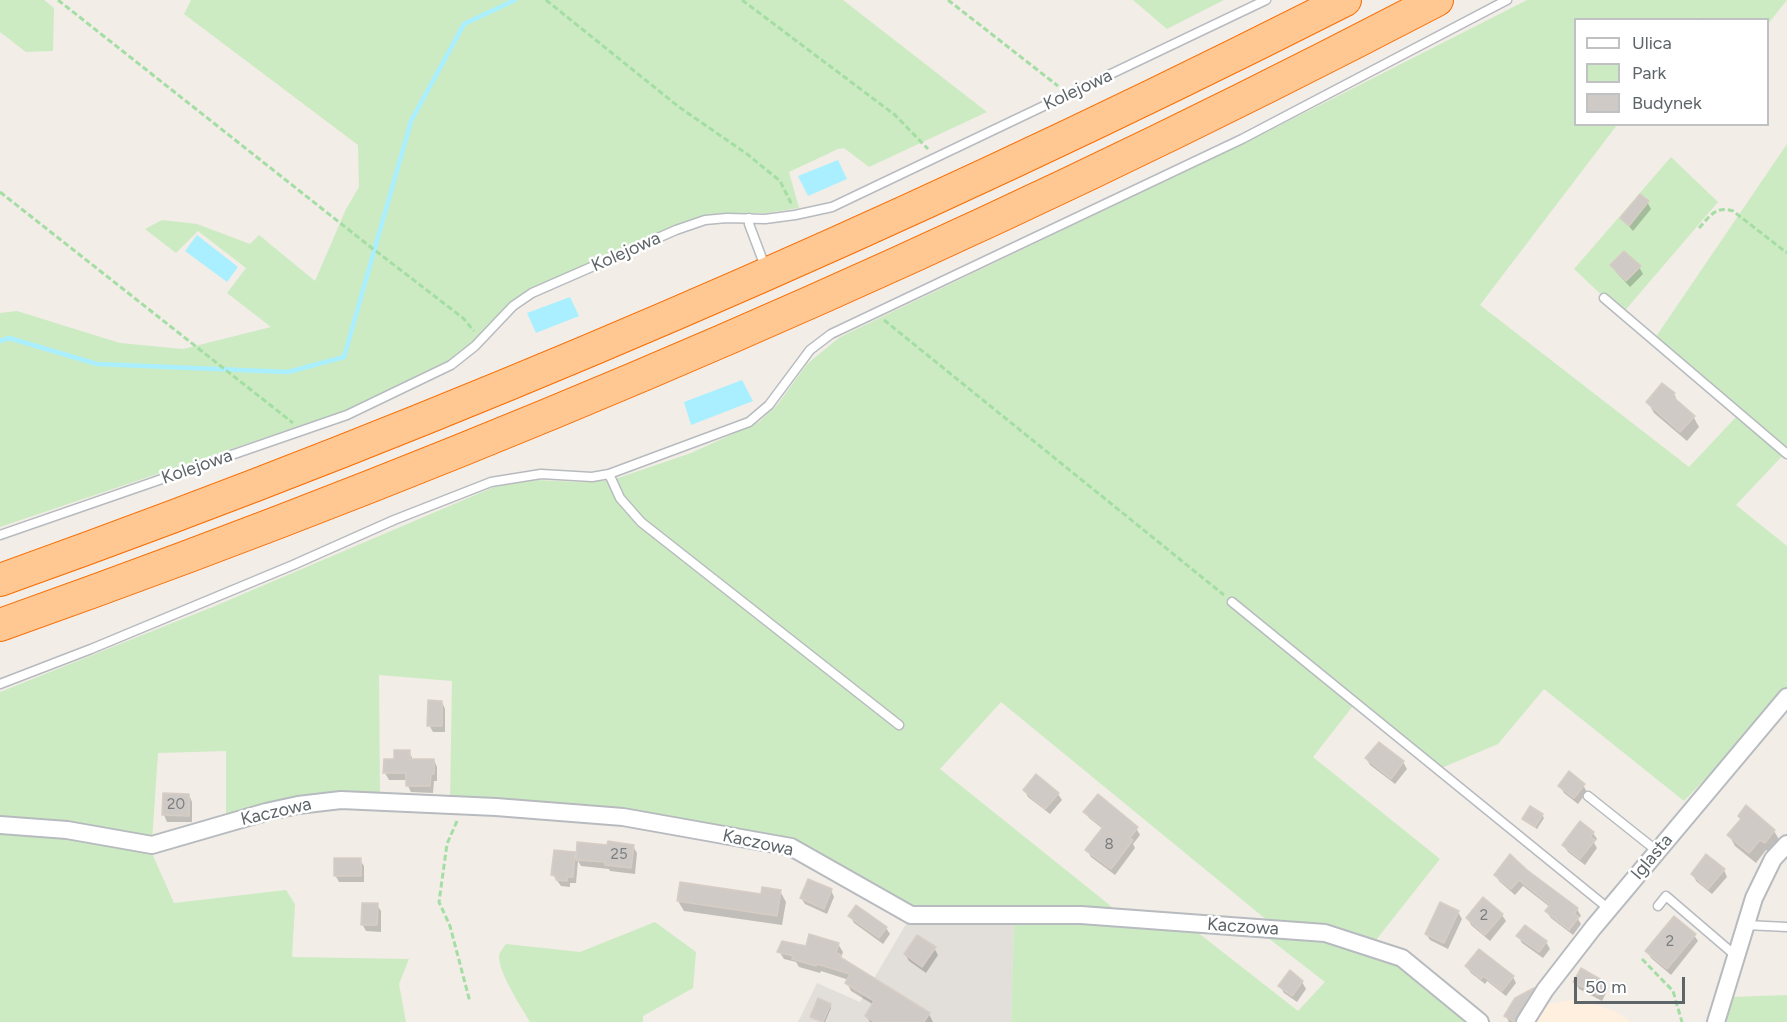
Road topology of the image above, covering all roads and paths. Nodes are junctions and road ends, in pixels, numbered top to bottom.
1 (58, 0) edge
2 (546, 0) edge
3 (742, 0) edge
4 (948, 0) edge
5 (1266, 0) edge
6 (1345, 0) edge
7 (1437, 0) edge
8 (1507, 0) edge
9 (1068, 96) junction
10 (936, 158) junction
11 (0, 192) edge
12 (795, 215) junction
13 (749, 218) junction
14 (1700, 228) dead end
15 (1787, 253) edge
16 (769, 275) junction
17 (1604, 298) dead end
18 (875, 313) junction
19 (482, 339) junction
20 (302, 430) junction
21 (1787, 454) edge
22 (609, 474) junction
23 (317, 508) junction
24 (0, 534) edge
25 (0, 580) edge
26 (1232, 602) joint
27 (0, 625) edge
28 (0, 648) edge
29 (0, 684) edge
30 (1787, 698) edge
31 (899, 725) dead end
32 (1588, 796) dead end
33 (463, 805) junction
34 (0, 825) edge
35 (1787, 844) edge
36 (1657, 851) junction
37 (1658, 906) dead end
38 (1609, 909) junction
39 (1746, 925) junction
40 (1787, 927) edge
41 (1737, 957) junction
42 (1642, 960) dead end
43 (470, 1002) dead end
44 (1480, 1022) edge
45 (1525, 1022) edge
46 (1682, 1022) edge
47 (1716, 1022) edge

1 - 19 path
2 - 12 path
3 - 10 path
4 - 9 path
5 - 9 lane, Kolejowa
6 - 16 highway
7 - 23 highway
8 - 18 lane
9 - 10 lane, Kolejowa
10 - 12 lane, Kolejowa
11 - 20 path
12 - 13 lane, Kolejowa
13 - 16 lane
13 - 19 lane, Kolejowa
14 - 15 path
16 - 25 highway
17 - 21 lane
18 - 22 lane
18 - 26 path
19 - 20 lane, Kolejowa
20 - 24 lane, Kolejowa
22 - 29 lane
22 - 31 lane
23 - 27 highway
23 - 28 highway
26 - 38 lane
30 - 36 street, Iglasta
32 - 36 lane
33 - 34 street, Kaczowa
33 - 43 path
33 - 44 street, Kaczowa
35 - 39 street
36 - 38 street, Iglasta
37 - 41 lane
38 - 45 street, Iglasta
39 - 40 lane
39 - 41 street
41 - 47 street
42 - 46 path

